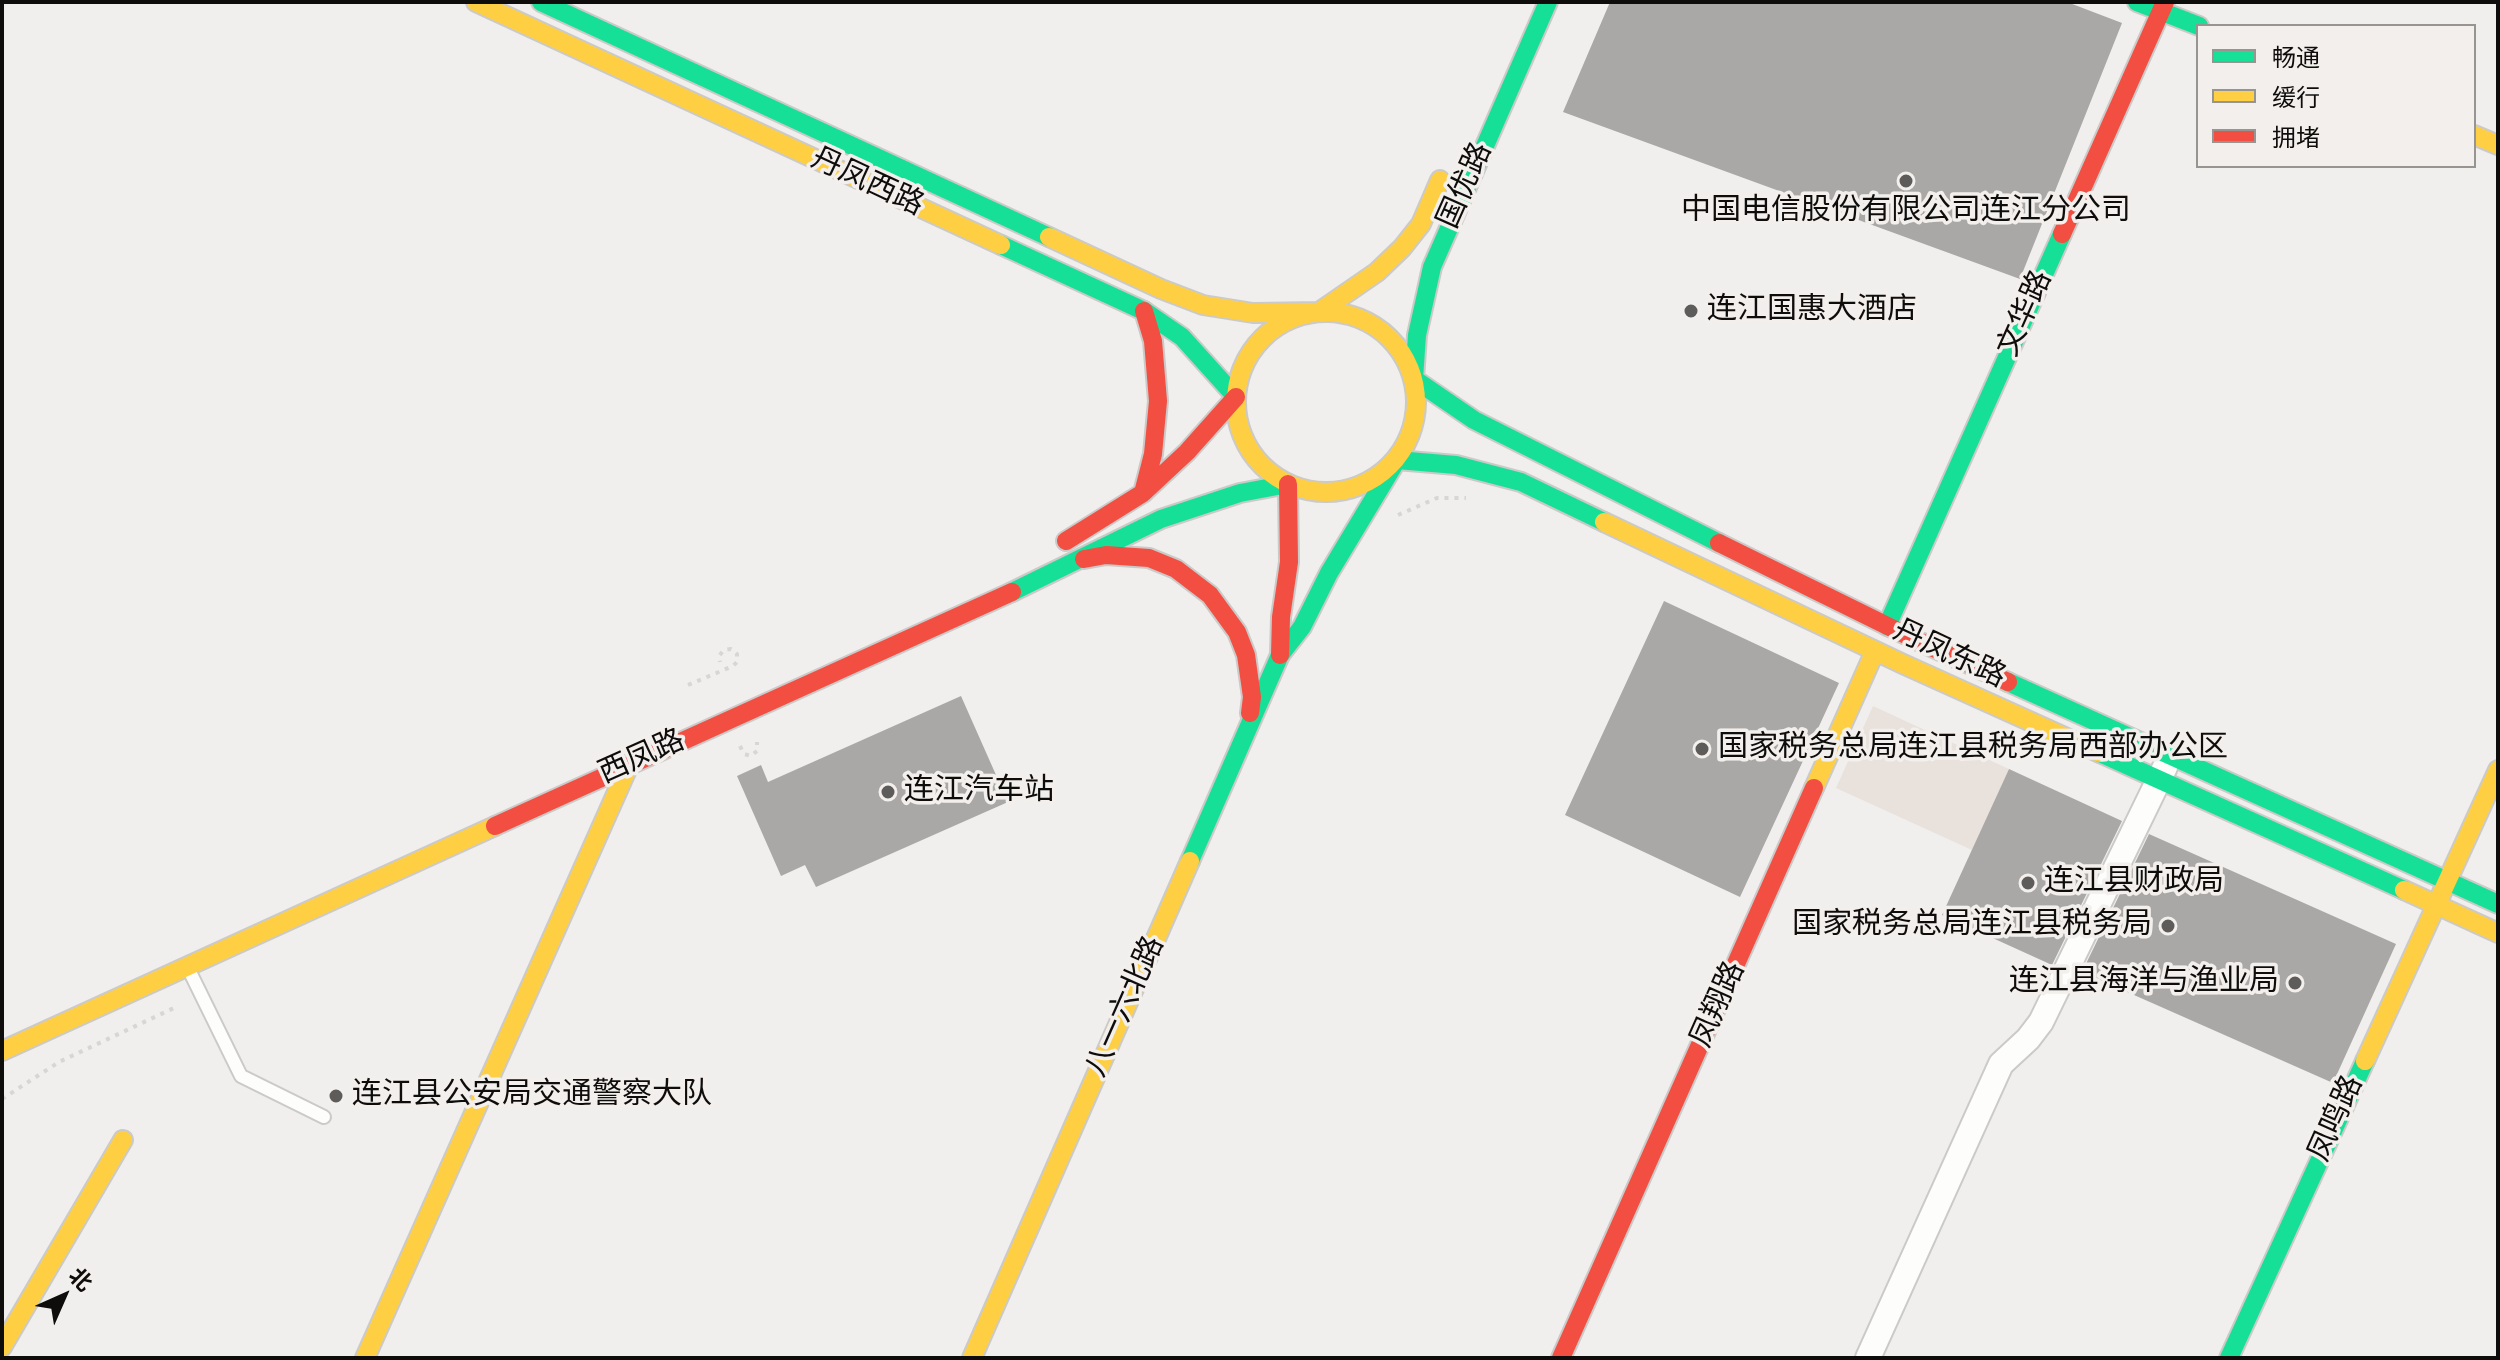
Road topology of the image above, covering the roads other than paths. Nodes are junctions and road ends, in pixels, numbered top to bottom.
1 (476, 2) edge
2 (541, 2) edge
3 (1548, 2) edge
4 (2137, 2) edge
5 (2163, 6) edge
6 (2196, 24) edge
7 (2476, 136) edge
8 (2498, 145) edge
9 (1445, 168) dead end
10 (1144, 311) junction
11 (1319, 312) junction
12 (1414, 379) junction
13 (1236, 397) junction
14 (1397, 460) junction
15 (1288, 484) junction
16 (1143, 493) junction
17 (1046, 551) dead end
18 (1083, 559) junction
19 (1887, 626) junction
20 (1875, 651) junction
21 (1280, 655) junction
22 (1247, 732) junction
23 (2171, 754) junction
24 (630, 763) junction
25 (2498, 770) edge
26 (2158, 780) junction
27 (2446, 880) junction
28 (2498, 904) edge
29 (2435, 905) junction
30 (2498, 933) edge
31 (188, 967) junction
32 (2, 1051) edge
33 (324, 1117) dead end
34 (123, 1140) dead end
35 (2, 1347) edge
36 (365, 1358) edge
37 (972, 1358) edge
38 (1561, 1358) edge
39 (1868, 1358) edge
40 (2229, 1358) edge

1 - 10 main road, 丹凤西路
2 - 11 main road, 丹凤西路
3 - 12 main road, 国优路
4 - 5 main road
5 - 6 main road
5 - 19 main road, 文华路
7 - 8 main road
9 - 11 main road, 国优路
10 - 13 main road, 丹凤西路
10 - 16 main road
11 - 12 main road
11 - 13 main road
12 - 14 main road
12 - 19 main road, 丹凤东路
13 - 15 main road
13 - 16 main road
14 - 15 main road
14 - 20 main road, 丹凤东路
14 - 21 main road, 八一六北路
15 - 18 main road, 西凤路
15 - 21 main road, 八一六北路
16 - 17 main road
18 - 22 main road
18 - 24 main road, 西凤路
19 - 23 main road, 丹凤东路
20 - 26 main road, 丹凤东路
20 - 38 main road, 凤翔路
21 - 22 main road, 八一六北路
22 - 37 main road, 八一六北路
23 - 26 street
23 - 27 main road, 丹凤东路
24 - 31 main road, 西凤路
24 - 36 main road
25 - 27 main road, 凤鸣路
26 - 29 main road, 丹凤东路
26 - 39 street
27 - 28 main road, 丹凤东路
27 - 29 main road, 凤鸣路
29 - 30 main road, 丹凤东路
29 - 40 main road, 凤鸣路
31 - 32 main road, 西凤路
31 - 33 lane
34 - 35 main road

